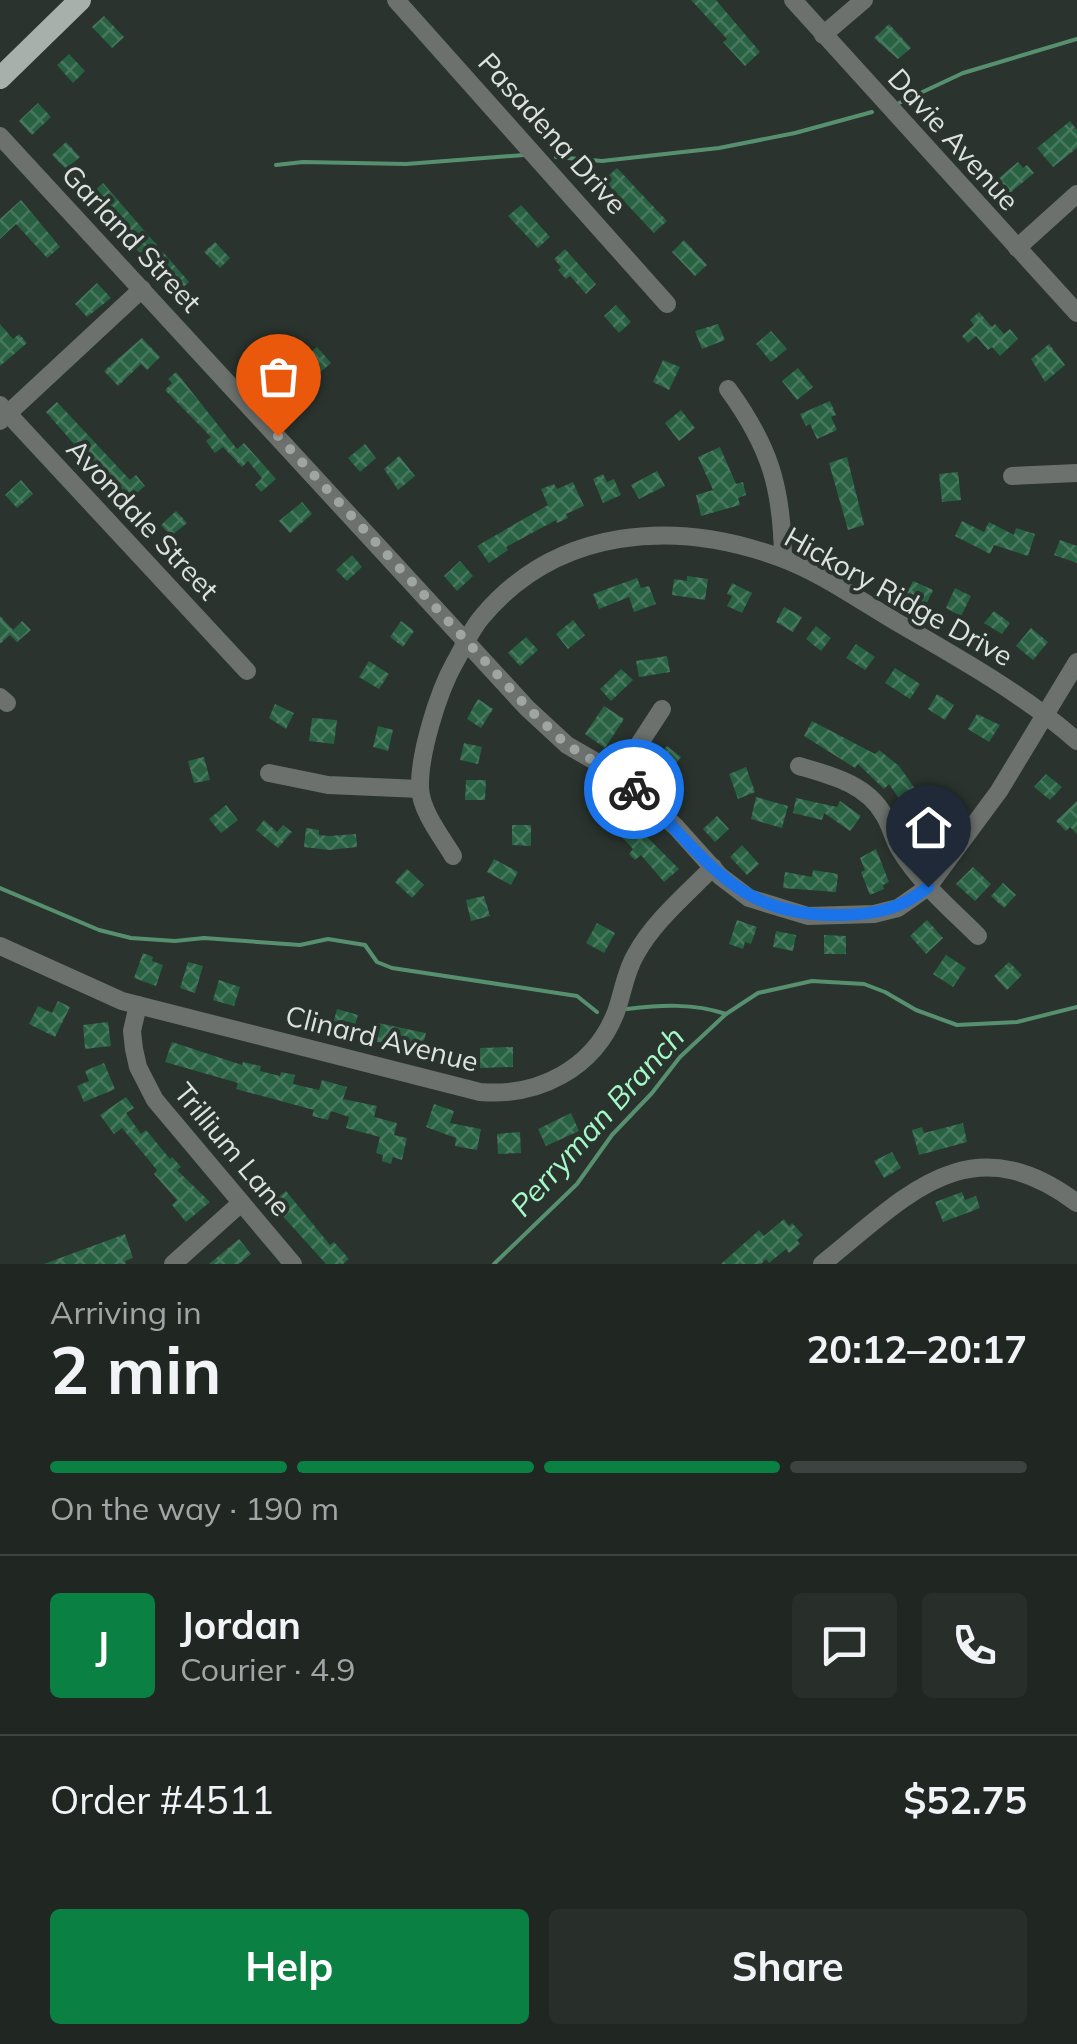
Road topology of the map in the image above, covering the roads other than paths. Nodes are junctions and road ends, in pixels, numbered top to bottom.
1 (80, 0) edge
2 (396, 0) edge
3 (793, 0) edge
4 (864, 0) edge
5 (823, 35) junction
6 (0, 78) edge
7 (0, 136) edge
8 (1077, 194) edge
9 (1017, 248) junction
10 (142, 289) junction
11 (668, 304) dead end
12 (1077, 313) edge
13 (728, 388) dead end
14 (2, 414) edge
15 (1077, 474) edge
16 (1012, 476) dead end
17 (782, 558) junction
18 (468, 641) junction
19 (1077, 662) edge
20 (247, 670) dead end
21 (662, 710) dead end
22 (1046, 716) junction
23 (1077, 741) edge
24 (799, 766) dead end
25 (269, 773) dead end
26 (619, 776) junction
27 (420, 789) junction
28 (452, 856) dead end
29 (713, 867) junction
30 (928, 887) junction
31 (978, 936) dead end
32 (0, 946) edge
33 (138, 1005) junction
34 (1077, 1203) edge
35 (241, 1204) junction
36 (173, 1264) edge
37 (293, 1264) edge
38 (822, 1264) edge

1 - 6 main road
2 - 11 street, Pasadena Drive
3 - 5 street, Davie Avenue
4 - 5 street
5 - 9 street, Davie Avenue
7 - 10 street, Garland Street
8 - 9 street
9 - 12 street, Davie Avenue
10 - 14 street
10 - 18 street, Garland Street
13 - 17 street
14 - 20 street, Avondale Street
15 - 16 street
17 - 18 street, Hickory Ridge Drive
17 - 22 street, Hickory Ridge Drive
18 - 26 street, Garland Street
18 - 27 street, Hickory Ridge Drive
19 - 22 street
21 - 26 street
22 - 23 street, Hickory Ridge Drive
22 - 30 street
24 - 30 street
25 - 27 street
26 - 29 street, Garland Street
27 - 28 street
29 - 30 street, Garland Street
29 - 33 street, Clinard Avenue
30 - 31 street
32 - 33 street, Clinard Avenue
33 - 35 street, Trillium Lane
34 - 38 street
35 - 36 street
35 - 37 street, Trillium Lane

